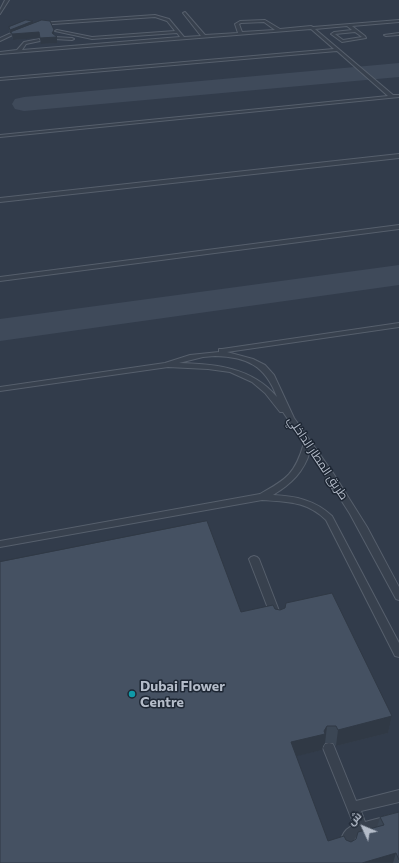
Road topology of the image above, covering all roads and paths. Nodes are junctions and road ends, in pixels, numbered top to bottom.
1 (7, 0) edge
2 (0, 13) edge
3 (185, 13) dead end
4 (398, 22) edge
5 (35, 25) edge
6 (348, 25) junction
7 (265, 26) dead end
8 (272, 26) junction
9 (311, 27) junction
10 (26, 28) edge
11 (245, 28) dead end
12 (278, 30) junction
13 (57, 31) dead end
14 (239, 31) junction
15 (356, 31) junction
16 (179, 32) junction
17 (399, 34) edge
18 (386, 35) dead end
19 (203, 36) junction
20 (183, 38) junction
21 (0, 40) edge
22 (56, 40) edge
23 (40, 41) edge
24 (90, 45) junction
25 (338, 50) junction
26 (19, 51) junction
27 (0, 53) edge
28 (0, 79) edge
29 (399, 96) edge
30 (392, 97) junction
31 (0, 136) edge
32 (399, 156) edge
33 (0, 200) edge
34 (399, 227) edge
35 (0, 279) edge
36 (399, 325) edge
37 (206, 354) junction
38 (166, 365) junction
39 (0, 390) edge
40 (288, 415) junction
41 (308, 442) junction
42 (262, 497) junction
43 (0, 544) edge
44 (254, 559) dead end
45 (399, 596) edge
46 (278, 621) edge
47 (399, 653) edge
48 (329, 748) dead end
49 (399, 796) edge
50 (353, 807) junction
51 (399, 819) edge
52 (362, 829) junction
53 (347, 850) edge

1 - 2 lane
3 - 19 lane
4 - 6 lane
5 - 16 lane
6 - 9 lane
6 - 15 lane
7 - 8 lane
8 - 12 lane
8 - 14 lane
9 - 12 lane
9 - 25 lane
10 - 21 lane
11 - 14 lane
12 - 14 lane
13 - 16 lane
14 - 19 lane
15 - 15 lane
16 - 20 lane
17 - 18 lane
19 - 20 lane
20 - 24 lane
22 - 24 lane
23 - 26 lane
24 - 26 lane
25 - 28 lane
25 - 30 lane
26 - 27 lane
29 - 30 lane
30 - 31 lane
32 - 33 lane
34 - 35 lane
36 - 37 lane
37 - 38 lane, طريق المطار الداخلي
37 - 40 lane, طريق المطار الداخلي
38 - 39 lane, طريق المطار الداخلي
38 - 40 lane
40 - 41 lane, طريق المطار الداخلي
41 - 42 lane
41 - 45 lane, طريق المطار الداخلي
42 - 43 lane
42 - 47 lane
44 - 46 lane
48 - 50 lane
49 - 50 lane
50 - 52 lane
51 - 52 lane
52 - 53 lane

